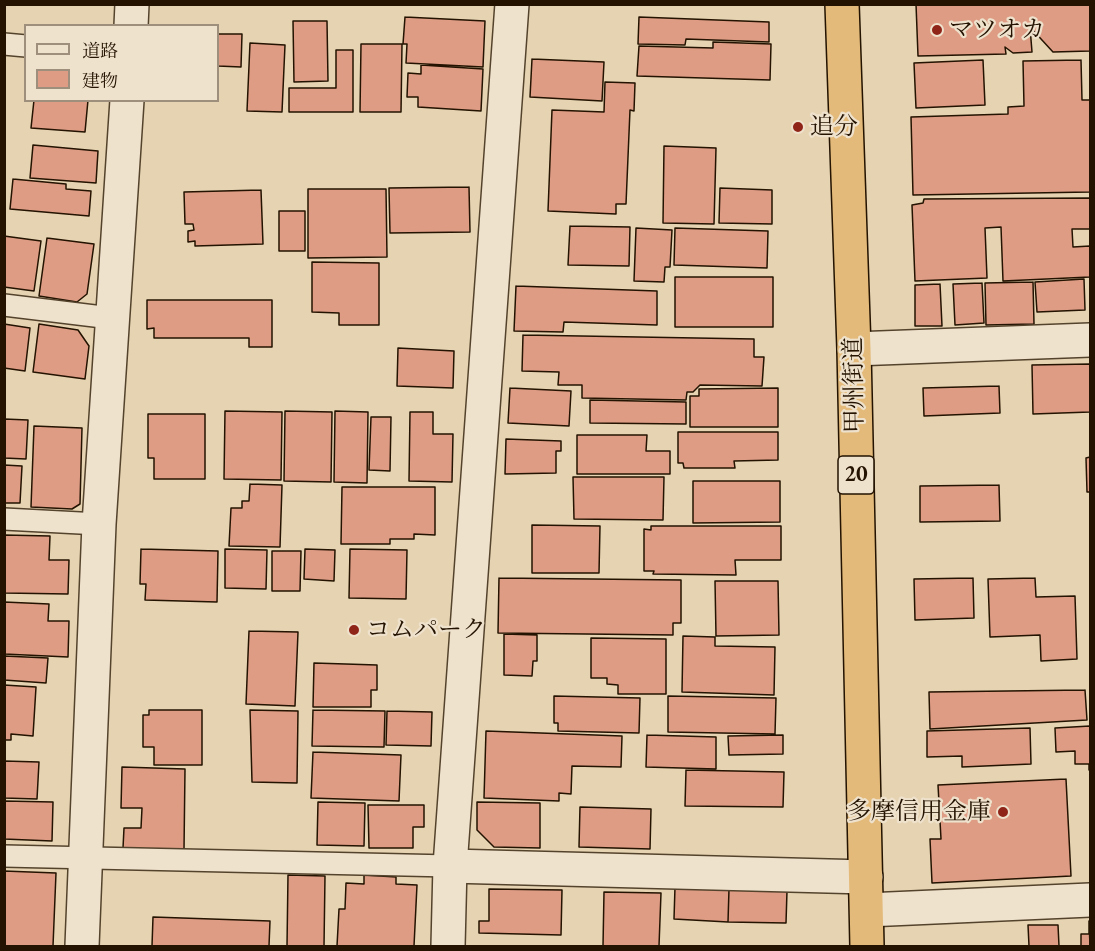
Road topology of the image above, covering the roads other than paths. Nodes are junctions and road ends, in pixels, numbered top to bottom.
1 (132, 4) edge
2 (512, 4) edge
3 (842, 4) edge
4 (131, 24) edge
5 (4, 44) edge
6 (24, 46) edge
7 (127, 102) edge
8 (4, 305) edge
9 (111, 318) junction
10 (1090, 340) edge
11 (854, 349) junction
12 (4, 519) edge
13 (99, 524) junction
14 (4, 856) edge
15 (86, 859) junction
16 (450, 866) junction
17 (866, 877) junction
18 (1090, 900) edge
19 (867, 910) junction
20 (82, 946) edge
21 (448, 946) edge
22 (867, 946) edge

1 - 4 street
2 - 16 street
3 - 11 highway, 甲州街道 / 20
5 - 6 lane
7 - 9 street
8 - 9 lane
9 - 13 street
10 - 11 street
11 - 17 highway, 甲州街道 / 20
12 - 13 lane
13 - 15 street
14 - 15 lane
15 - 16 lane
15 - 20 street
16 - 17 street
16 - 21 street
17 - 19 highway, 甲州街道 / 20
18 - 19 street
19 - 22 highway, 甲州街道 / 20

